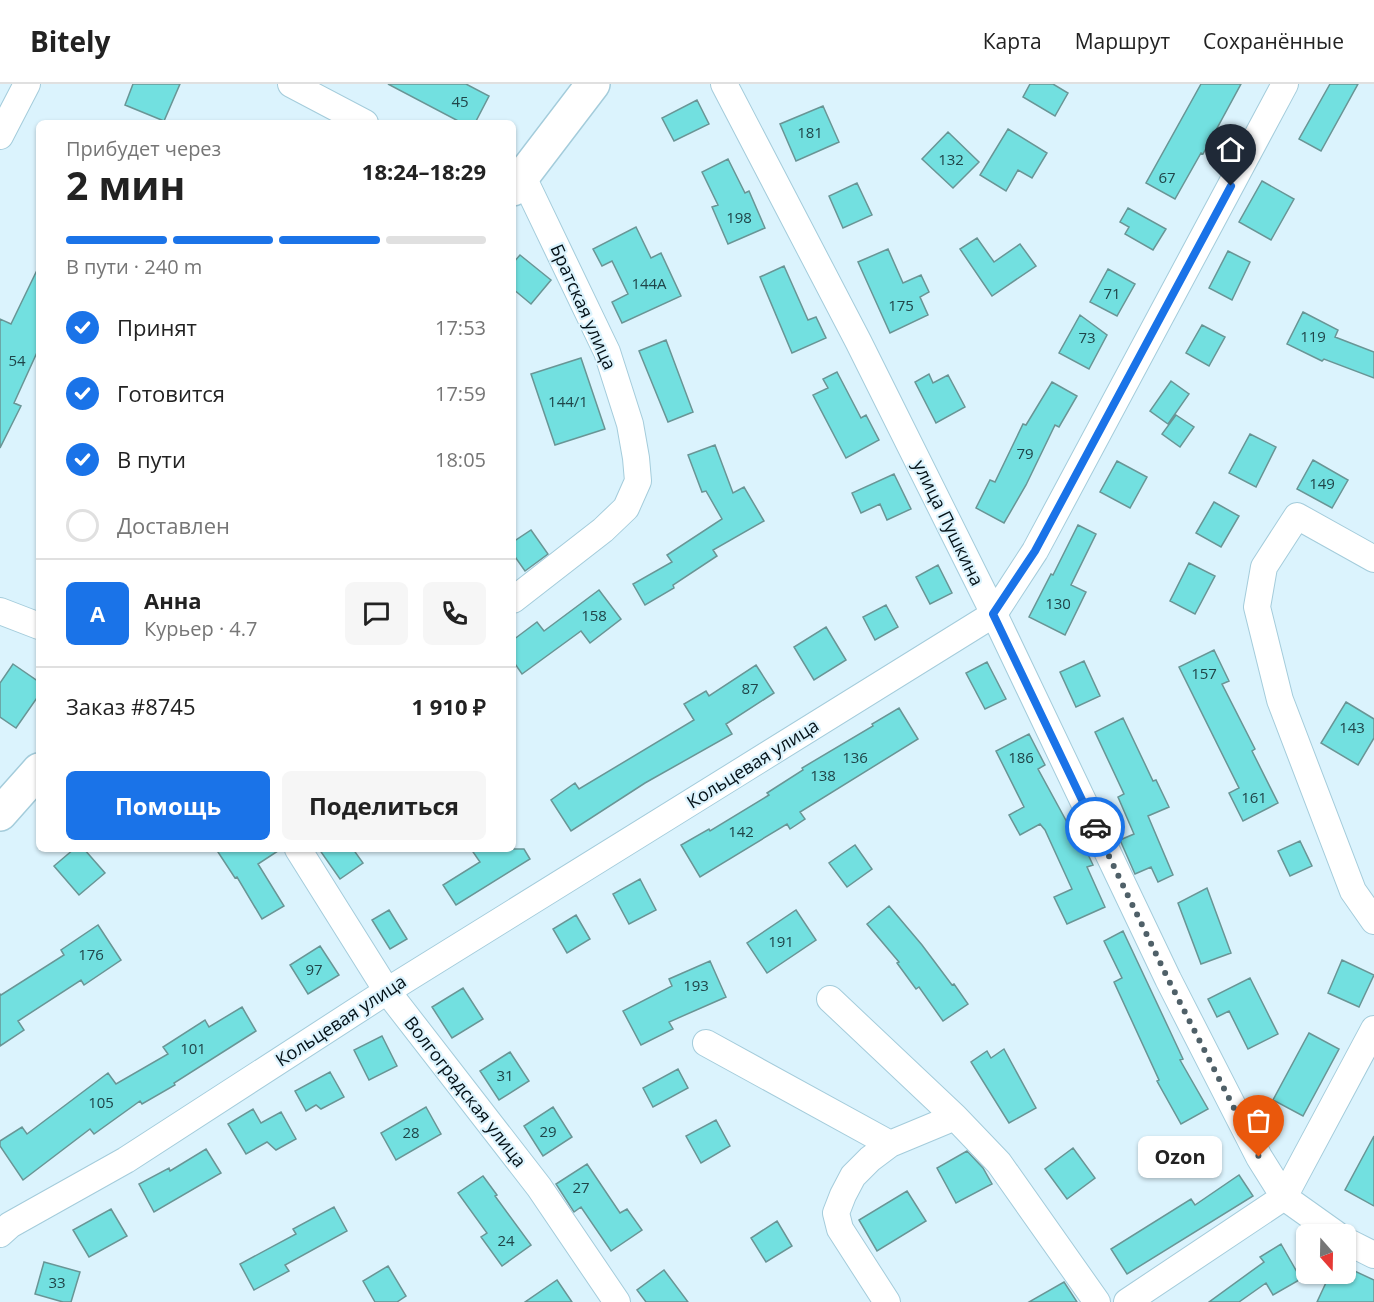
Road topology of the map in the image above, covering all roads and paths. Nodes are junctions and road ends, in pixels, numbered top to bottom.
1 (27, 84) edge
2 (291, 84) edge
3 (593, 84) edge
4 (724, 84) edge
5 (1285, 84) edge
6 (358, 120) edge
7 (0, 136) edge
8 (518, 183) edge
9 (1374, 559) edge
10 (516, 598) edge
11 (0, 611) edge
12 (993, 614) junction
13 (36, 625) edge
14 (36, 773) edge
15 (0, 814) edge
16 (300, 852) edge
17 (1374, 921) edge
18 (387, 992) junction
19 (830, 999) dead end
20 (1374, 1029) edge
21 (706, 1043) dead end
22 (956, 1117) junction
23 (890, 1144) junction
24 (1284, 1197) junction
25 (1322, 1224) edge
26 (3, 1235) edge
27 (1356, 1246) edge
28 (1374, 1255) edge
29 (617, 1302) edge
30 (887, 1302) edge
31 (1097, 1302) edge
32 (1126, 1302) edge

1 - 7 street
2 - 6 street
3 - 8 main road, Братская улица
4 - 12 street, улица Пушкина
5 - 12 street, Кольцевая улица
8 - 10 street, Братская улица
9 - 17 street
11 - 13 street
12 - 18 street, Кольцевая улица
12 - 24 street, улица Пушкина
14 - 15 main road
16 - 18 street, Волгоградская улица
18 - 26 street, Кольцевая улица
18 - 29 street, Волгоградская улица
19 - 22 street
20 - 24 street
21 - 23 street
22 - 23 street
22 - 31 street
23 - 30 street
24 - 25 street, улица Пушкина
24 - 32 street
27 - 28 street

